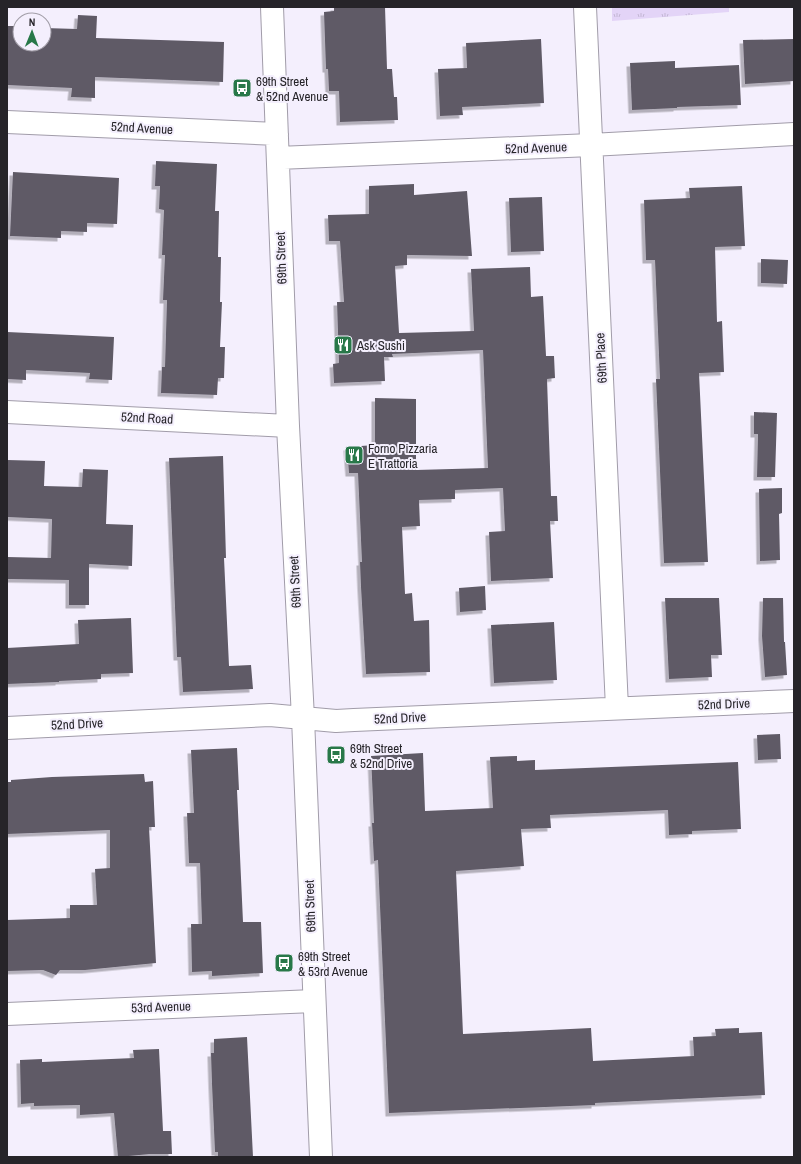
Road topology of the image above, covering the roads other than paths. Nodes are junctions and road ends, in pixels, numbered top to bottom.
1 (272, 7) edge
2 (585, 7) edge
3 (7, 122) edge
4 (277, 134) junction
5 (794, 134) edge
6 (591, 145) junction
7 (278, 158) junction
8 (7, 412) edge
9 (288, 426) junction
10 (794, 701) edge
11 (617, 708) junction
12 (302, 718) junction
13 (7, 728) edge
14 (314, 1001) junction
15 (7, 1014) edge
16 (321, 1157) edge

1 - 4 street, 69th Street
2 - 6 street, 69th Place
3 - 4 street, 52nd Avenue
4 - 7 street, 69th Street
5 - 6 street, 52nd Avenue
6 - 7 street, 52nd Avenue
6 - 11 street, 69th Place
7 - 9 street, 69th Street
8 - 9 street, 52nd Road
9 - 12 street, 69th Street
10 - 11 street, 52nd Drive
11 - 12 street, 52nd Drive
12 - 13 street, 52nd Drive
12 - 14 street, 69th Street
14 - 15 street, 53rd Avenue
14 - 16 street, 69th Street

